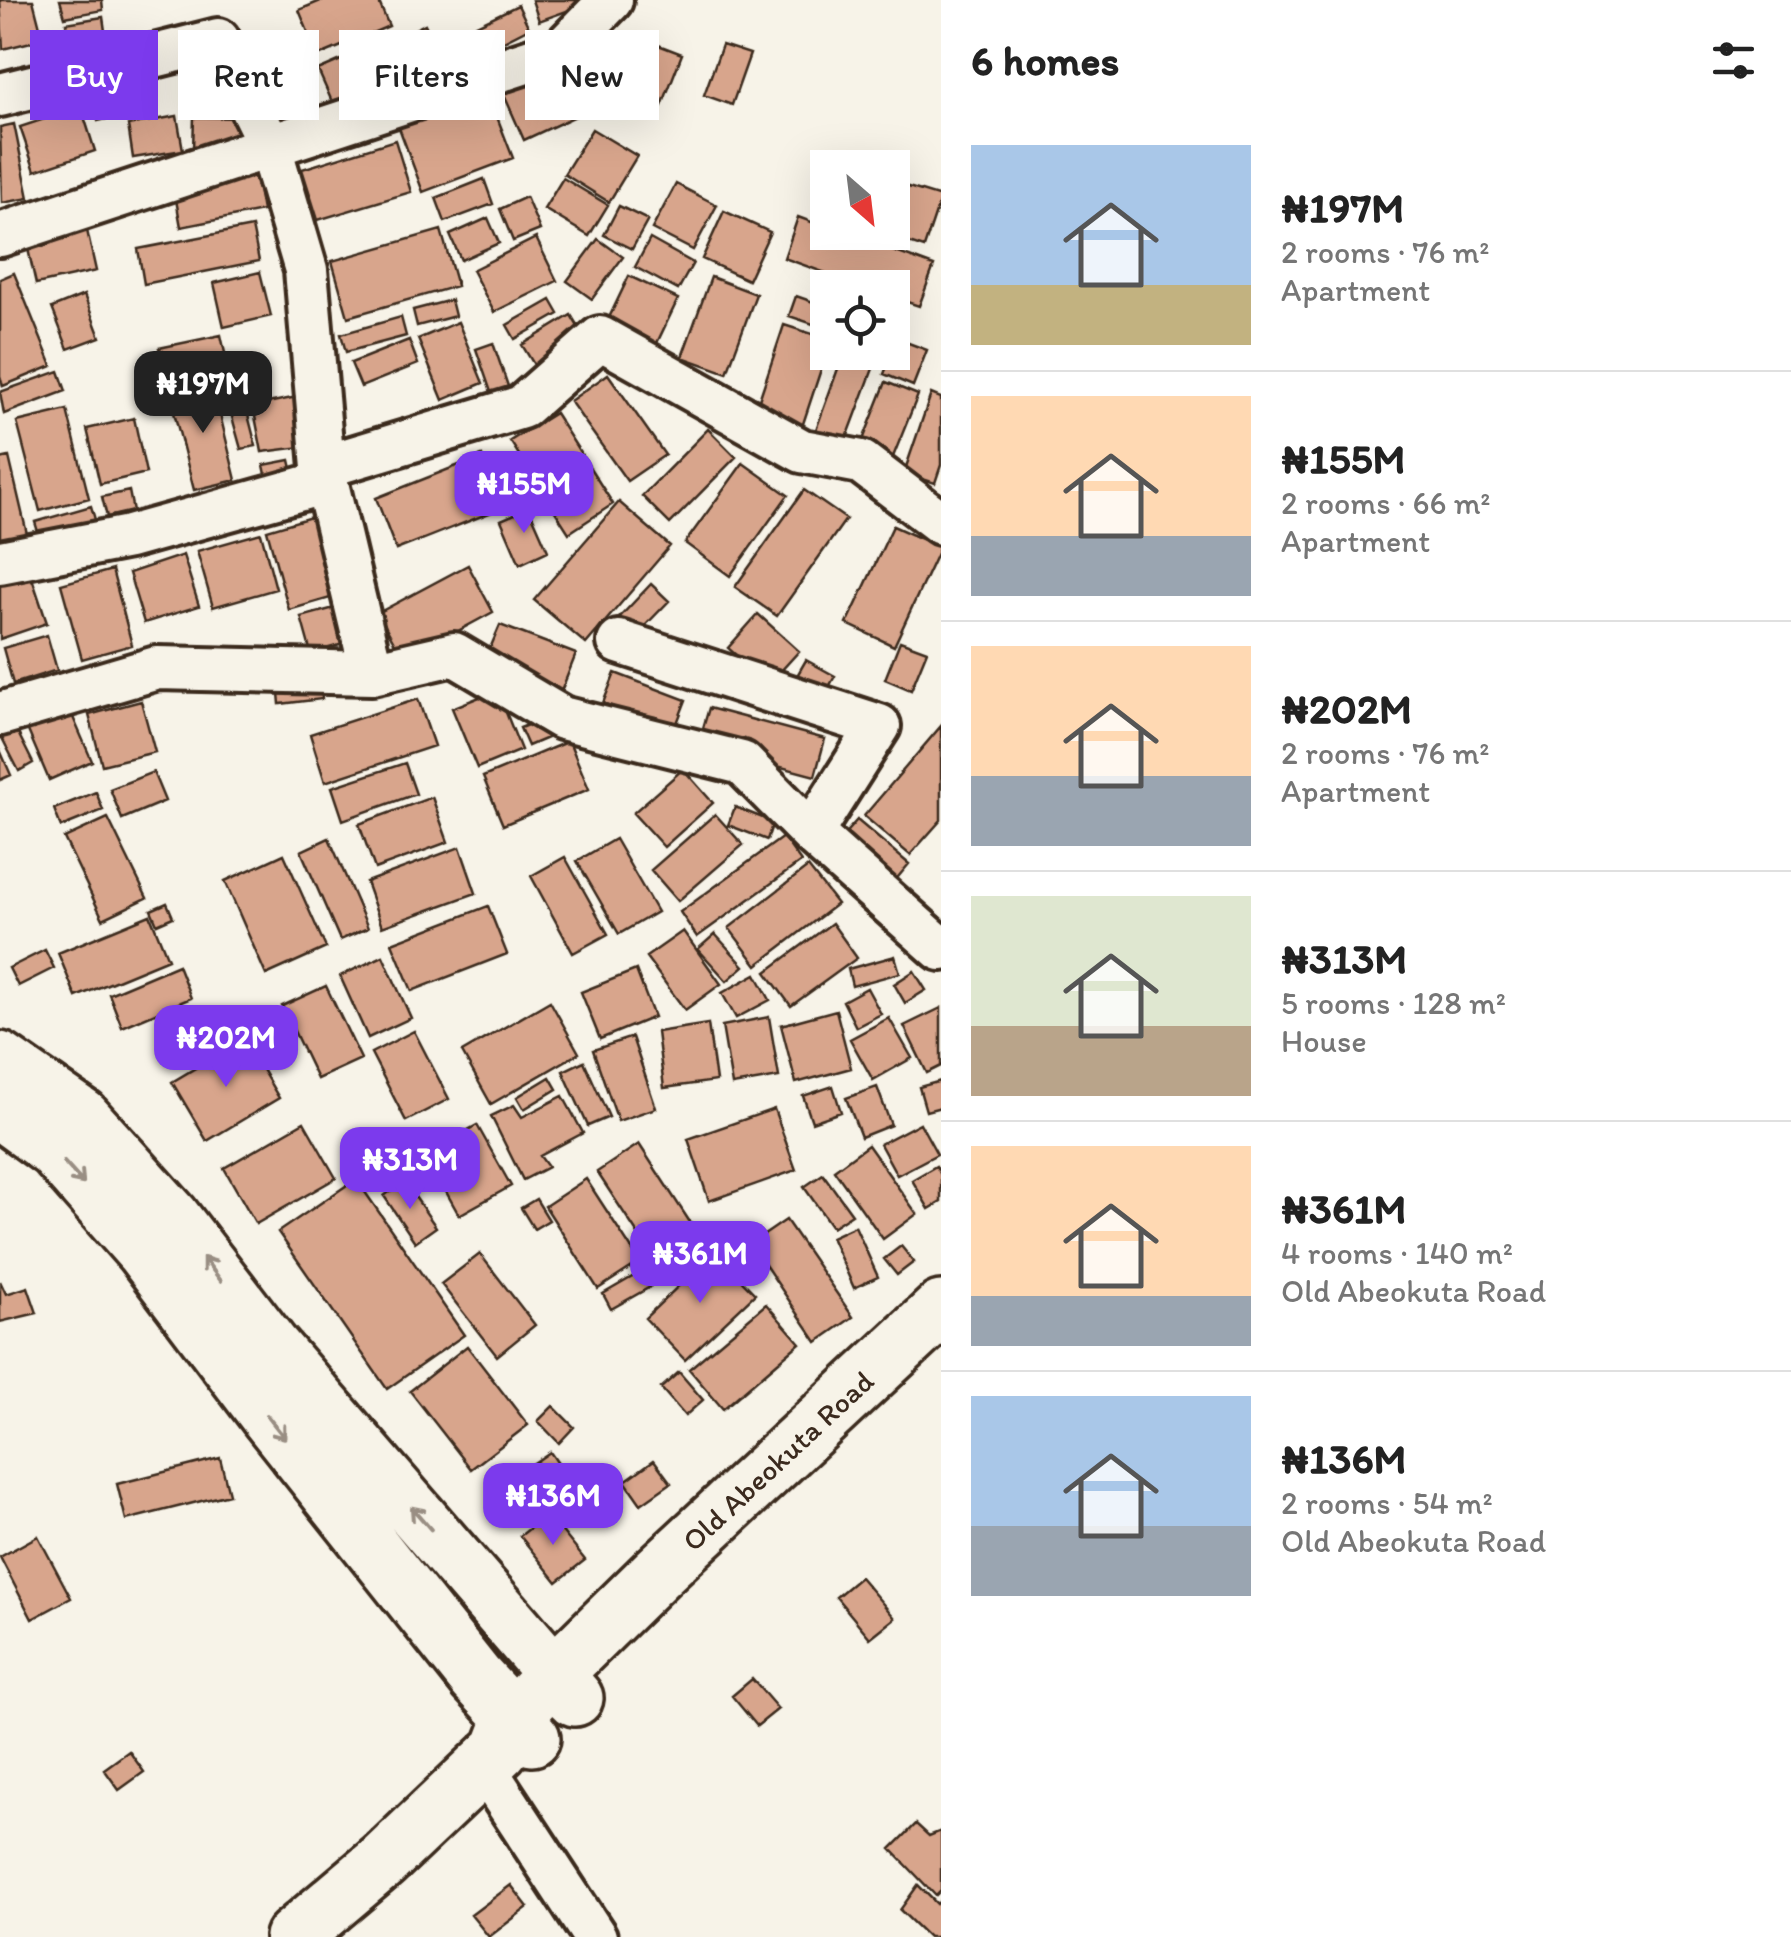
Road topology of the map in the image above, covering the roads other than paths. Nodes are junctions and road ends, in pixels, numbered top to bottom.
1 (612, 0) edge
2 (0, 95) edge
3 (269, 144) junction
4 (0, 235) edge
5 (324, 475) junction
6 (941, 524) edge
7 (0, 562) edge
8 (620, 642) dead end
9 (372, 673) junction
10 (0, 714) edge
11 (811, 833) junction
12 (941, 948) edge
13 (0, 1060) edge
14 (0, 1111) edge
15 (941, 1310) edge
16 (941, 1354) edge
17 (572, 1673) junction
18 (507, 1743) junction
19 (293, 1937) edge
20 (595, 1937) edge

1 - 3 street
2 - 3 street
3 - 4 street
3 - 5 street
5 - 6 street
5 - 7 street
5 - 9 street
8 - 11 street
9 - 10 street
9 - 11 street
11 - 12 street
17 -> 13 highway
14 -> 18 highway
15 - 17 highway, Old Abeokuta Road
16 - 17 highway, Old Abeokuta Road
17 - 18 highway, Old Abeokuta Road
18 - 19 highway, Old Abeokuta Road
18 - 20 street

